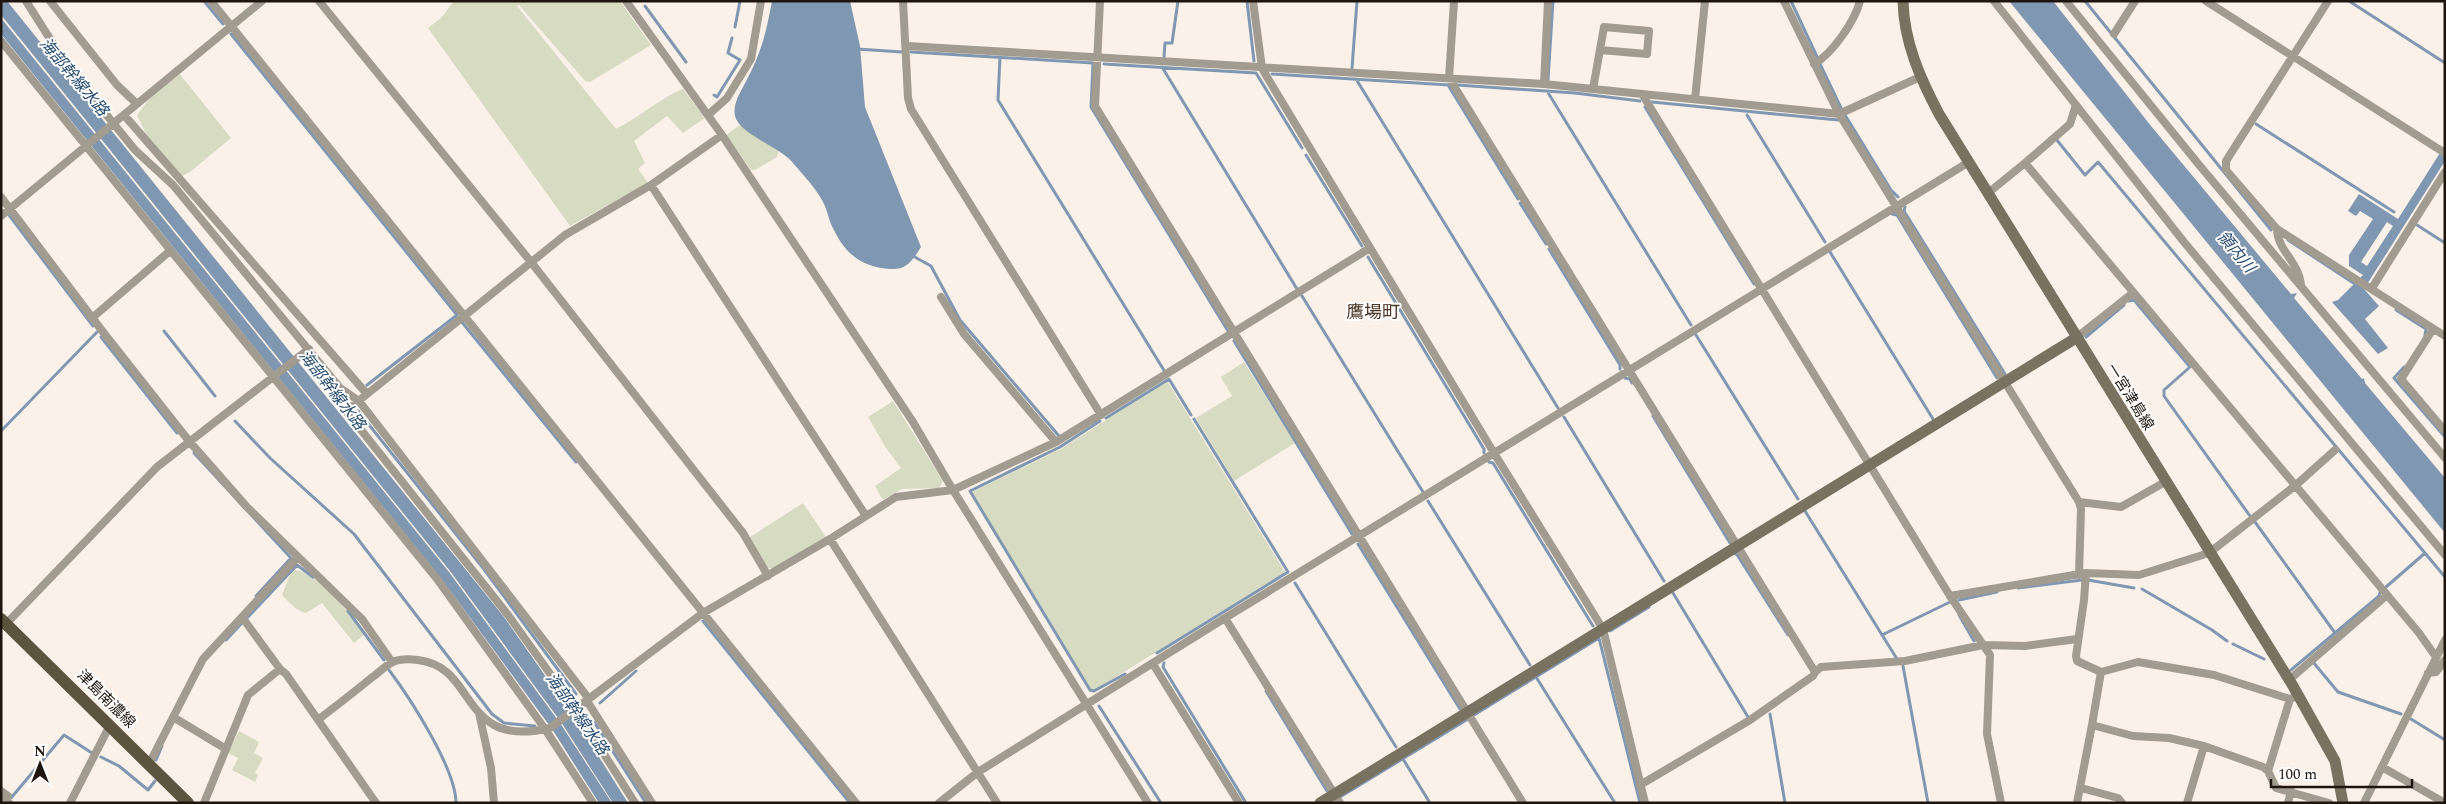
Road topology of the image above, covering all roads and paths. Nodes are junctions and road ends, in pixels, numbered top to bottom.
1 (26, 1) edge
2 (50, 1) edge
3 (211, 1) edge
4 (262, 1) edge
5 (319, 1) edge
6 (626, 1) edge
7 (761, 1) edge
8 (903, 1) edge
9 (1100, 1) edge
10 (1253, 1) edge
11 (1454, 1) edge
12 (1548, 1) edge
13 (1705, 1) edge
14 (1784, 1) edge
15 (1860, 1) edge
16 (1903, 1) edge
17 (1994, 1) edge
18 (2066, 1) edge
19 (2135, 1) edge
20 (2206, 1) edge
21 (2328, 1) edge
22 (232, 27) junction
23 (2114, 34) dead end
24 (1, 41) edge
25 (906, 46) junction
26 (1600, 50) junction
27 (2293, 56) junction
28 (1097, 58) junction
29 (1814, 64) junction
30 (1262, 68) junction
31 (1920, 77) junction
32 (1449, 78) junction
33 (1544, 84) junction
34 (1593, 89) junction
35 (1642, 94) junction
36 (1695, 99) junction
37 (137, 104) junction
38 (2076, 105) junction
39 (708, 114) junction
40 (1839, 114) junction
41 (124, 115) junction
42 (111, 125) junction
43 (722, 135) junction
44 (88, 146) junction
45 (2442, 151) edge
46 (1969, 162) junction
47 (2025, 163) junction
48 (2445, 172) edge
49 (651, 185) junction
50 (1988, 193) junction
51 (1, 197) edge
52 (1895, 206) junction
53 (9, 208) junction
54 (1, 216) edge
55 (2277, 229) junction
56 (1370, 248) junction
57 (171, 250) junction
58 (531, 262) junction
59 (2301, 286) junction
60 (2370, 287) junction
61 (1762, 289) junction
62 (2133, 293) junction
63 (941, 297) dead end
64 (463, 316) junction
65 (92, 318) junction
66 (2434, 329) junction
67 (1234, 333) junction
68 (2445, 336) edge
69 (2076, 338) junction
70 (306, 352) junction
71 (1629, 371) junction
72 (274, 377) junction
73 (2004, 383) junction
74 (367, 394) junction
75 (359, 402) junction
76 (1101, 415) junction
77 (2445, 430) edge
78 (190, 442) junction
79 (1056, 442) junction
80 (2335, 450) dead end
81 (1494, 453) junction
82 (2445, 458) edge
83 (1871, 464) junction
84 (2165, 482) junction
85 (2296, 485) junction
86 (953, 490) junction
87 (2079, 502) junction
88 (866, 516) junction
89 (1360, 536) junction
90 (830, 539) junction
91 (1738, 546) junction
92 (2209, 553) junction
93 (2445, 555) edge
94 (297, 558) junction
95 (2082, 574) junction
96 (768, 576) junction
97 (2387, 595) junction
98 (1950, 596) junction
99 (703, 613) junction
100 (242, 616) junction
101 (1225, 618) junction
102 (3, 624) edge
103 (1603, 629) junction
104 (2077, 639) junction
105 (2445, 640) edge
106 (1983, 645) junction
107 (2436, 657) junction
108 (2445, 660) edge
109 (392, 662) junction
110 (1153, 664) junction
111 (280, 669) junction
112 (1815, 672) junction
113 (2101, 672) junction
114 (2428, 673) junction
115 (2289, 680) junction
116 (2294, 698) junction
117 (588, 700) junction
118 (1087, 705) junction
119 (574, 711) junction
120 (1468, 712) junction
121 (479, 713) junction
122 (172, 716) junction
123 (319, 719) junction
124 (110, 725) junction
125 (2092, 725) junction
126 (547, 729) junction
127 (2204, 746) junction
128 (226, 749) junction
129 (149, 764) junction
130 (2382, 767) junction
131 (2268, 771) junction
132 (978, 772) junction
133 (1640, 785) junction
134 (2081, 788) junction
135 (1, 790) edge
136 (2291, 791) junction
137 (1337, 798) edge
138 (9, 803) edge
139 (70, 803) edge
140 (188, 803) edge
141 (204, 803) edge
142 (376, 803) edge
143 (494, 803) edge
144 (593, 803) edge
145 (635, 803) edge
146 (652, 803) edge
147 (856, 803) edge
148 (938, 803) edge
149 (997, 803) edge
150 (1148, 803) edge
151 (1240, 803) edge
152 (1320, 803) edge
153 (1523, 803) edge
154 (1645, 803) edge
155 (2001, 803) edge
156 (2077, 803) edge
157 (2122, 803) edge
158 (2187, 803) edge
159 (2288, 803) edge
160 (2329, 803) edge
161 (2343, 803) edge
162 (2364, 803) edge
163 (2445, 803) edge

1 - 42 street
2 - 37 street
3 - 22 street
4 - 22 street
5 - 58 street
6 - 39 street
7 - 39 street
8 - 25 street
9 - 28 street
10 - 30 street
11 - 32 street
12 - 33 street
13 - 36 street
14 - 29 street
15 - 29 street
16 - 31 main road, 一宮津島線
17 - 38 street
18 - 59 street
19 - 23 street
20 - 27 street
21 - 27 street
22 - 37 street
22 - 64 street
24 - 44 street
25 - 28 street
25 - 76 street
26 - 26 street
26 - 34 street
27 - 45 street
27 - 55 street
28 - 30 street
28 - 67 street
29 - 40 street
30 - 32 street
30 - 56 street
31 - 40 street
31 - 46 main road, 一宮津島線
32 - 33 street
32 - 71 street
33 - 34 street
34 - 35 street
35 - 36 street
35 - 61 street
36 - 40 street
37 - 41 street
38 - 47 street
38 - 93 street
39 - 43 street
40 - 52 street
41 - 42 street
41 - 74 street
42 - 44 street
42 - 70 street
43 - 49 street
43 - 86 street
44 - 53 street
44 - 57 street
46 - 50 main road, 一宮津島線
46 - 52 street
47 - 50 street
47 - 62 street
48 - 60 street
49 - 58 street
49 - 88 street
50 - 69 main road, 一宮津島線
51 - 53 street
52 - 61 street
52 - 73 street
53 - 54 street
53 - 65 street
55 - 59 street
55 - 60 street
56 - 67 street
56 - 81 street
57 - 65 street
57 - 72 street
58 - 64 street
58 - 96 street
59 - 82 street
60 - 66 street
61 - 71 street
61 - 83 street
62 - 69 street
62 - 85 street
63 - 79 street
64 - 74 street
64 - 99 street
65 - 78 street
66 - 68 street
66 - 77 street
67 - 76 street
67 - 89 street
69 - 73 main road
69 - 84 main road, 一宮津島線
70 - 72 street
70 - 75 street
71 - 81 street
71 - 91 street
72 - 78 street
72 - 126 street
73 - 83 main road
73 - 87 street
74 - 75 street
75 - 117 street
75 - 119 street
76 - 79 street
78 - 94 street
78 - 102 street
79 - 86 street
80 - 85 street
81 - 89 street
81 - 103 street
83 - 91 main road
83 - 98 street
84 - 87 street
84 - 92 main road, 一宮津島線
85 - 92 street
85 - 97 street
86 - 88 street
86 - 118 street
87 - 95 street
88 - 90 street
89 - 101 street
89 - 120 street
90 - 96 street
90 - 132 street
91 - 103 main road
91 - 112 street
92 - 95 street
92 - 115 main road, 一宮津島線
94 - 100 street
94 - 109 street
95 - 98 street
95 - 104 street
96 - 99 street
97 - 107 street
97 - 115 street
98 - 106 street
99 - 117 street
99 - 147 street
100 - 111 street
100 - 122 street
101 - 110 street
101 - 137 street
102 - 124 main road, 津島南濃線
103 - 120 main road
103 - 133 street
104 - 106 street
104 - 113 street
105 - 107 street
106 - 112 street
106 - 155 street
107 - 114 street
108 - 114 street
109 - 121 street
109 - 123 street
110 - 118 street
110 - 151 street
111 - 123 street
111 - 128 street
112 - 133 street
113 - 116 street
113 - 125 street
114 - 130 street
115 - 116 main road, 一宮津島線
116 - 131 street
116 - 161 main road, 一宮津島線
117 - 119 street
117 - 146 street
118 - 132 street
118 - 150 street
119 - 126 street
119 - 145 street
120 - 137 main road
120 - 153 street
121 - 126 street
121 - 143 street
122 - 128 street
122 - 129 street
123 - 142 street
124 - 129 main road, 津島南濃線
124 - 139 street
125 - 127 street
125 - 134 street
126 - 144 street
127 - 131 street
127 - 158 street
128 - 141 street
129 - 140 main road, 津島南濃線
130 - 162 street
130 - 163 street
131 - 136 street
132 - 148 street
132 - 149 street
133 - 154 street
134 - 156 street
134 - 157 street
135 - 138 street
136 - 159 street
136 - 160 street
137 - 152 main road

